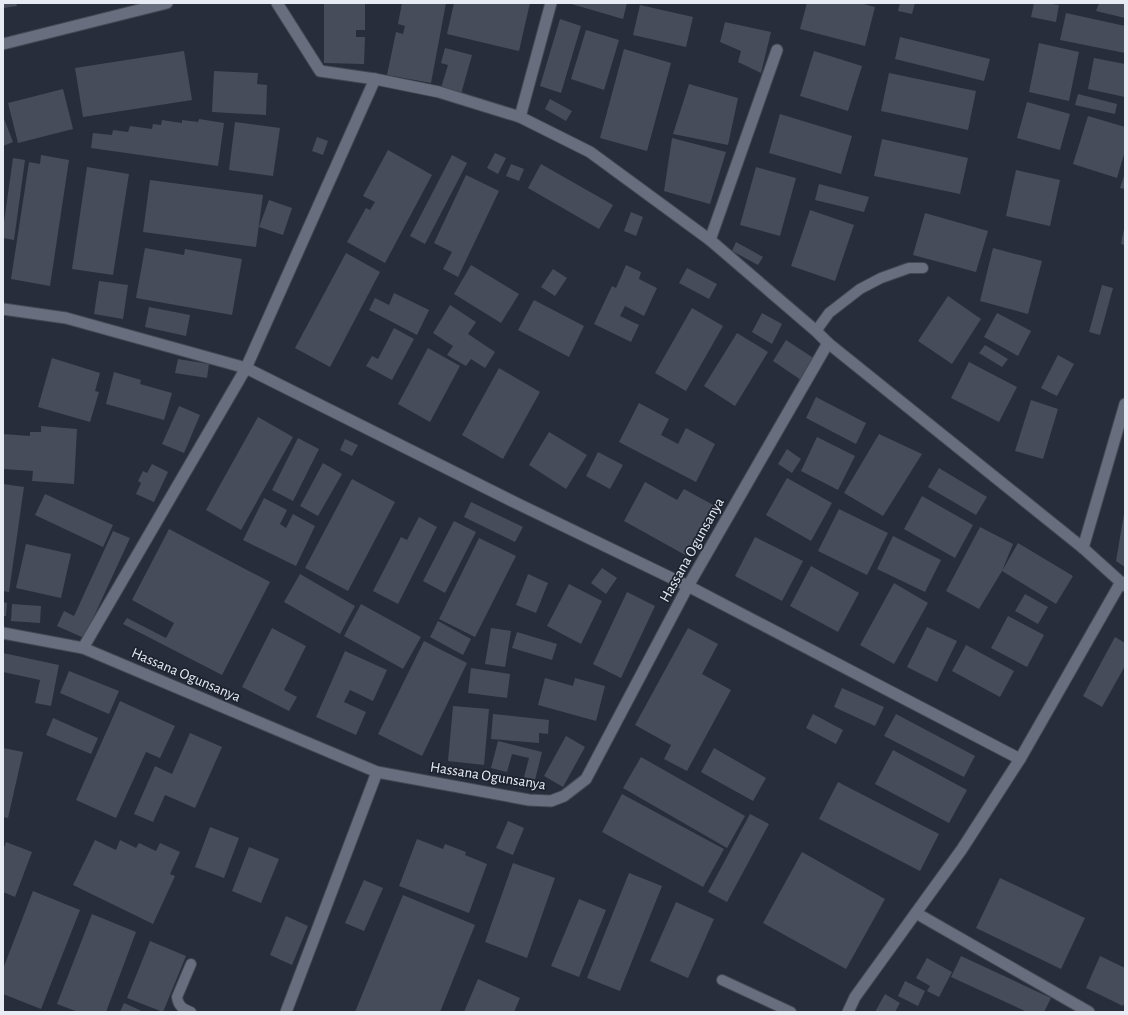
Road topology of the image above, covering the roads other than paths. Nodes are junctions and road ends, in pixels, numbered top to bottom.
1 (167, 3) edge
2 (277, 3) edge
3 (551, 3) edge
4 (3, 44) edge
5 (777, 50) dead end
6 (375, 79) junction
7 (520, 117) junction
8 (710, 240) junction
9 (923, 268) dead end
10 (3, 309) edge
11 (816, 331) junction
12 (828, 343) junction
13 (246, 368) junction
14 (1125, 404) edge
15 (1083, 548) junction
16 (1123, 584) edge
17 (688, 586) junction
18 (3, 633) edge
19 (83, 648) junction
20 (1020, 758) junction
21 (377, 772) junction
22 (916, 913) junction
23 (191, 964) dead end
24 (722, 980) dead end
25 (191, 1012) edge
26 (286, 1012) edge
27 (790, 1012) edge
28 (848, 1012) edge
29 (1089, 1012) edge

1 - 4 street
2 - 6 street
3 - 7 street
5 - 8 street
6 - 7 street
6 - 13 street
7 - 8 street
8 - 11 street
9 - 11 lane
10 - 13 street
11 - 12 street
12 - 15 street
12 - 17 street, Hassana Ogunsanya
13 - 17 street
13 - 19 street
14 - 15 street
15 - 16 street
16 - 20 street
17 - 20 street
17 - 21 street, Hassana Ogunsanya
18 - 19 street, Hassana Ogunsanya
19 - 21 street, Hassana Ogunsanya
20 - 22 street
21 - 26 street
22 - 28 street
22 - 29 street
23 - 25 lane
24 - 27 lane

